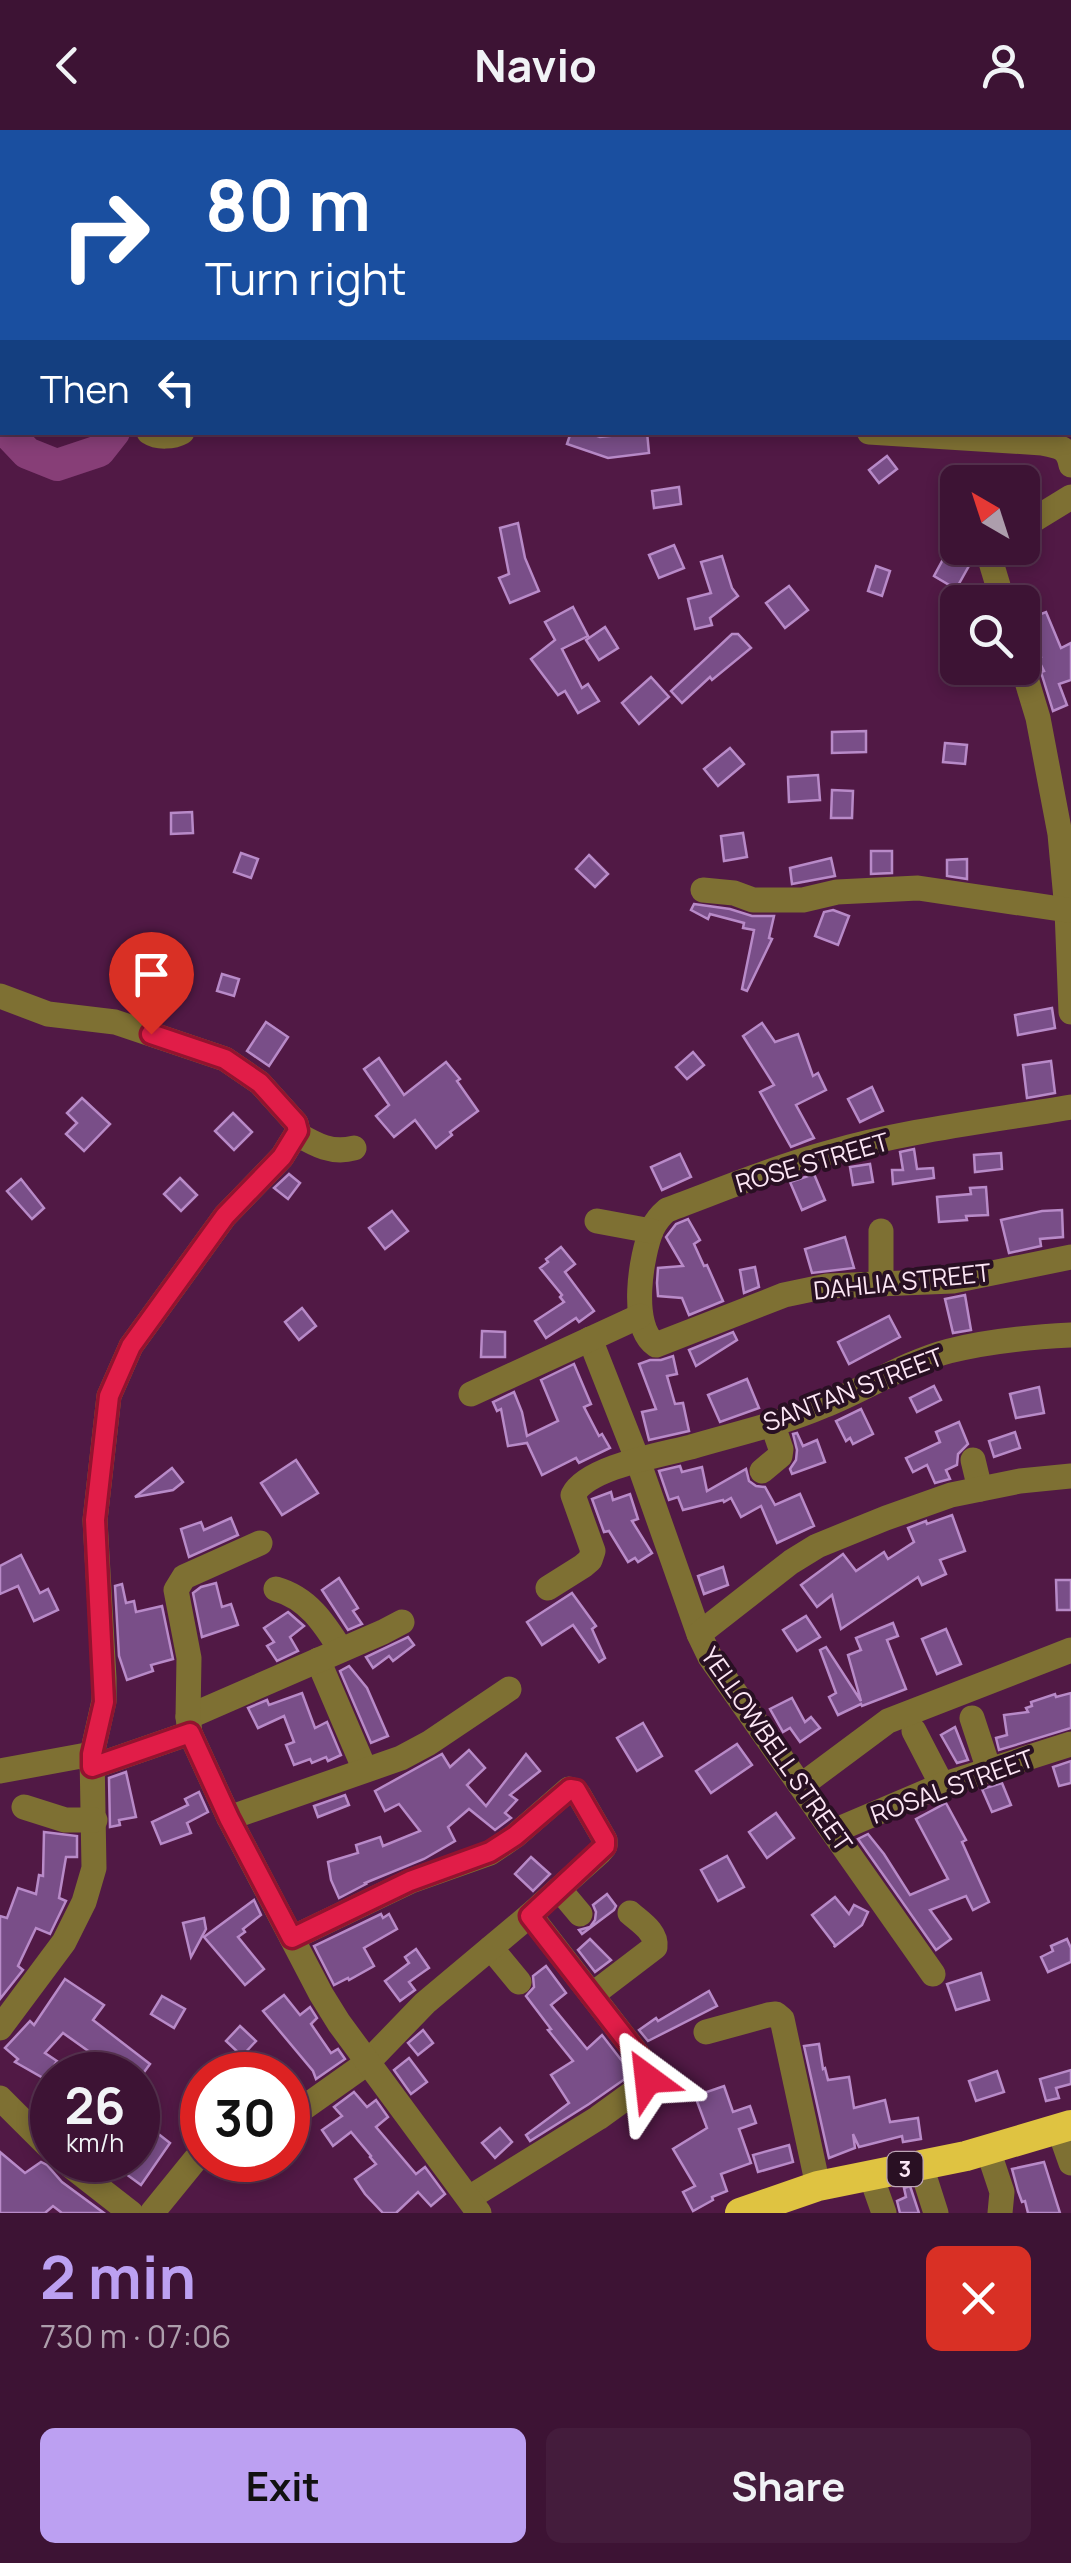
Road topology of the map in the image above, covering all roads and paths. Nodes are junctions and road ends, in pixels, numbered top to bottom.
1 (920, 435) edge
2 (1070, 452) edge
3 (1071, 497) edge
4 (1040, 516) edge
5 (1028, 685) edge
6 (703, 890) dead end
7 (1067, 910) junction
8 (0, 996) edge
9 (1071, 1012) edge
10 (1071, 1107) edge
11 (297, 1134) junction
12 (354, 1148) dead end
13 (598, 1221) dead end
14 (651, 1231) junction
15 (880, 1231) dead end
16 (1071, 1257) edge
17 (881, 1282) junction
18 (640, 1316) junction
19 (1071, 1336) edge
20 (590, 1339) junction
21 (471, 1394) dead end
22 (772, 1423) junction
23 (973, 1460) dead end
24 (638, 1461) junction
25 (762, 1470) dead end
26 (1071, 1476) edge
27 (980, 1489) junction
28 (260, 1543) dead end
29 (548, 1588) dead end
30 (276, 1590) dead end
31 (402, 1622) dead end
32 (699, 1634) junction
33 (1071, 1650) edge
34 (330, 1655) junction
35 (509, 1689) dead end
36 (972, 1718) dead end
37 (189, 1725) junction
38 (914, 1731) dead end
39 (1071, 1744) edge
40 (92, 1761) junction
41 (365, 1770) junction
42 (989, 1770) junction
43 (0, 1771) edge
44 (802, 1785) junction
45 (942, 1786) junction
46 (24, 1807) dead end
47 (229, 1818) junction
48 (95, 1820) junction
49 (834, 1831) junction
50 (559, 1890) junction
51 (630, 1913) dead end
52 (580, 1914) dead end
53 (530, 1916) junction
54 (292, 1938) junction
55 (491, 1948) junction
56 (932, 1974) dead end
57 (519, 1982) dead end
58 (592, 1995) junction
59 (0, 2028) edge
60 (706, 2032) dead end
61 (367, 2063) junction
62 (0, 2098) edge
63 (310, 2103) edge
64 (1065, 2127) edge
65 (30, 2128) edge
66 (988, 2150) junction
67 (1071, 2163) edge
68 (922, 2166) junction
69 (871, 2176) junction
70 (180, 2178) edge
71 (92, 2182) edge
72 (818, 2186) junction
73 (474, 2208) edge
74 (131, 2213) edge
75 (152, 2213) edge
76 (740, 2213) edge
77 (884, 2213) edge
78 (936, 2213) edge
79 (1000, 2213) edge

1 - 2 street
3 - 4 street
5 - 7 street
6 - 7 street
7 - 9 street
8 - 11 street
10 - 14 street, ROSE STREET
11 - 12 street
11 - 40 street
13 - 14 street
14 - 18 street
15 - 17 street
16 - 17 street, DAHLIA STREET
17 - 18 street, DAHLIA STREET
18 - 20 street
19 - 22 street, SANTAN STREET
20 - 21 street
20 - 24 street, YELLOWBELL STREET
22 - 24 street, SANTAN STREET
22 - 25 street
23 - 27 street
24 - 29 street, SANTAN STREET
24 - 32 street, YELLOWBELL STREET
26 - 27 street
27 - 32 street
28 - 37 street
30 - 34 street
31 - 34 street
32 - 44 street, YELLOWBELL STREET
33 - 44 street
34 - 37 street
34 - 41 street
35 - 41 street
36 - 42 street
37 - 40 street
37 - 47 street
38 - 45 street
39 - 42 street, ROSAL STREET
40 - 43 street
40 - 48 street
41 - 47 street
42 - 45 street, ROSAL STREET
44 - 49 street, YELLOWBELL STREET
45 - 49 street, ROSAL STREET
46 - 48 street
47 - 54 street
48 - 59 street
49 - 56 street, YELLOWBELL STREET
50 - 52 street
50 - 53 street
50 - 54 street
51 - 58 street
53 - 55 street
53 - 58 street
54 - 61 street
55 - 57 street
55 - 61 street
58 - 73 street
60 - 72 street
61 - 63 street
61 - 73 street
62 - 65 street
64 - 66 highway, 3
64 - 67 street
66 - 68 highway, 3
66 - 79 street
68 - 69 highway, 3
68 - 78 street
69 - 72 highway, 3
69 - 77 street
70 - 75 street
71 - 74 street
72 - 76 highway, 3

